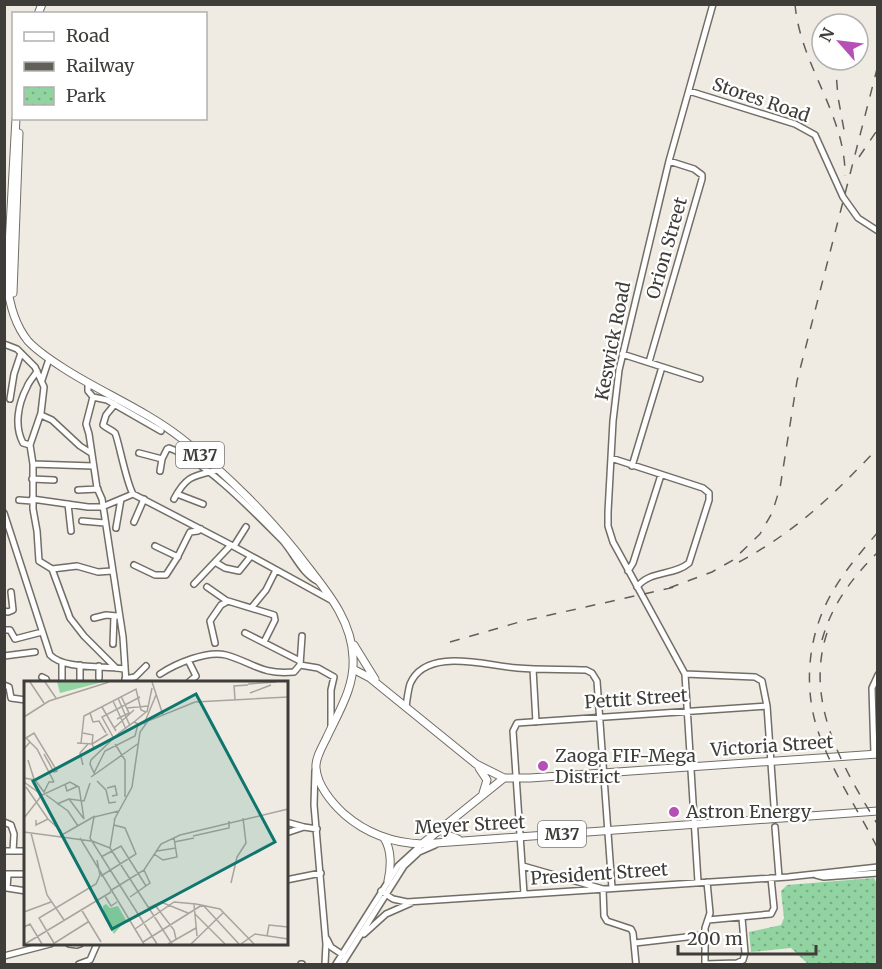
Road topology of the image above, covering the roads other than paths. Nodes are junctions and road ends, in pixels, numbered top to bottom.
1 (713, 4) edge
2 (688, 91) junction
3 (18, 120) edge
4 (18, 120) edge
5 (669, 161) junction
6 (12, 175) junction
7 (4, 183) edge
8 (10, 204) edge
9 (878, 231) edge
10 (4, 304) edge
11 (18, 322) junction
12 (4, 344) edge
13 (21, 353) junction
14 (622, 354) junction
15 (49, 359) junction
16 (649, 362) junction
17 (662, 367) junction
18 (38, 371) junction
19 (700, 379) dead end
20 (42, 380) junction
21 (88, 383) junction
22 (93, 397) junction
23 (10, 399) dead end
24 (115, 404) junction
25 (41, 415) junction
26 (161, 431) dead end
27 (30, 445) junction
28 (91, 453) junction
29 (139, 453) dead end
30 (611, 458) junction
31 (162, 459) junction
32 (33, 464) junction
33 (93, 466) junction
34 (632, 466) junction
35 (216, 470) junction
36 (160, 471) dead end
37 (208, 472) junction
38 (661, 475) junction
39 (32, 479) junction
40 (54, 480) dead end
41 (98, 489) junction
42 (78, 490) dead end
43 (133, 494) junction
44 (144, 499) junction
45 (19, 500) dead end
46 (32, 500) junction
47 (121, 500) junction
48 (68, 504) junction
49 (203, 504) dead end
50 (102, 507) junction
51 (4, 513) edge
52 (82, 521) dead end
53 (134, 522) dead end
54 (105, 523) junction
55 (246, 527) dead end
56 (116, 528) dead end
57 (201, 529) junction
58 (71, 531) dead end
59 (155, 546) dead end
60 (233, 546) junction
61 (251, 556) junction
62 (178, 557) junction
63 (215, 562) junction
64 (134, 565) dead end
65 (52, 569) junction
66 (276, 570) junction
67 (112, 571) junction
68 (628, 571) junction
69 (320, 583) junction
70 (194, 585) dead end
71 (207, 587) dead end
72 (637, 587) junction
73 (11, 592) dead end
74 (332, 600) junction
75 (226, 601) junction
76 (252, 607) junction
77 (4, 611) edge
78 (117, 616) junction
79 (94, 618) dead end
80 (4, 630) edge
81 (42, 632) junction
82 (245, 633) dead end
83 (302, 636) dead end
84 (351, 638) junction
85 (264, 642) junction
86 (215, 643) dead end
87 (113, 644) dead end
88 (35, 652) dead end
89 (4, 656) edge
90 (188, 660) junction
91 (62, 663) junction
92 (300, 663) junction
93 (80, 665) junction
94 (99, 666) junction
95 (146, 666) dead end
96 (116, 668) junction
97 (124, 669) junction
98 (533, 669) junction
99 (352, 673) junction
100 (685, 674) junction
101 (878, 675) edge
102 (161, 676) dead end
103 (42, 677) dead end
104 (99, 678) dead end
105 (46, 681) edge
106 (62, 681) edge
107 (80, 681) edge
108 (126, 681) edge
109 (190, 681) edge
110 (4, 685) edge
111 (380, 686) junction
112 (24, 700) edge
113 (767, 706) junction
114 (406, 707) junction
115 (688, 710) junction
116 (875, 713) edge
117 (600, 717) junction
118 (536, 722) junction
119 (330, 729) junction
120 (876, 754) edge
121 (771, 762) junction
122 (476, 764) junction
123 (691, 766) junction
124 (315, 767) junction
125 (603, 773) junction
126 (504, 777) junction
127 (517, 778) junction
128 (481, 795) junction
129 (774, 806) dead end
130 (878, 811) edge
131 (4, 822) edge
132 (288, 823) edge
133 (695, 825) junction
134 (304, 827) junction
135 (775, 827) dead end
136 (442, 828) junction
137 (317, 829) junction
138 (607, 831) junction
139 (288, 832) edge
140 (521, 837) junction
141 (384, 838) junction
142 (470, 841) junction
143 (440, 843) junction
144 (422, 844) junction
145 (4, 851) edge
146 (13, 851) junction
147 (24, 851) edge
148 (523, 866) junction
149 (878, 867) edge
150 (321, 873) junction
151 (878, 873) edge
152 (6, 874) edge
153 (24, 874) edge
154 (816, 875) junction
155 (779, 877) junction
156 (771, 878) junction
157 (288, 880) edge
158 (388, 882) junction
159 (698, 882) junction
160 (707, 882) junction
161 (612, 888) junction
162 (603, 889) junction
163 (24, 891) edge
164 (384, 893) junction
165 (524, 894) junction
166 (415, 902) junction
167 (742, 918) junction
168 (708, 920) junction
169 (325, 935) junction
170 (704, 935) junction
171 (360, 936) junction
172 (634, 943) junction
173 (46, 945) edge
174 (97, 945) edge
175 (4, 956) edge
176 (344, 956) junction
177 (92, 962) edge
178 (79, 964) edge
179 (325, 964) edge
180 (336, 964) edge
181 (342, 964) edge
182 (636, 964) edge
183 (705, 964) edge

1 - 2 street, Keswick Road
2 - 5 street, Keswick Road
2 - 9 street, Stores Road
3 - 6 main road
4 - 8 main road
5 - 14 street, Keswick Road
5 - 16 street, Orion Street
6 - 7 main road
6 - 8 main road
8 - 11 main road, M37
10 - 11 main road
11 - 15 main road, M37
12 - 13 street
13 - 18 street
13 - 23 street
14 - 16 street
14 - 30 street, Keswick Road
15 - 20 street
15 - 21 main road, M37
16 - 17 street
17 - 19 street
17 - 34 street
18 - 20 street
18 - 27 street
20 - 25 street
21 - 22 street
21 - 35 main road, M37
22 - 24 street
22 - 28 street
24 - 26 street
24 - 43 street
25 - 27 street
25 - 28 street
27 - 32 street
28 - 33 street
29 - 31 street
30 - 34 street
30 - 68 street, Keswick Road
31 - 36 street
31 - 37 street
32 - 33 street
32 - 39 street
33 - 41 street
34 - 38 street
35 - 37 street
35 - 69 main road, M37
37 - 49 street
37 - 69 street
38 - 68 street
38 - 72 street
39 - 40 street
39 - 46 street
41 - 42 street
41 - 50 street
43 - 44 street
43 - 47 street
44 - 53 street
44 - 57 street
45 - 46 street
46 - 48 street
46 - 65 street
47 - 50 street
47 - 56 street
48 - 50 street
48 - 58 street
50 - 54 street
51 - 81 street
52 - 54 street
54 - 67 street
55 - 60 street
57 - 60 street
57 - 62 street
59 - 62 street
60 - 61 street
60 - 63 street
61 - 63 street
61 - 66 street
62 - 64 street
63 - 70 street
65 - 67 street
65 - 96 street
66 - 74 street
66 - 76 street
67 - 78 street
68 - 72 street, Keswick Road
69 - 74 main road, M37
71 - 75 street
72 - 100 street, Keswick Road
73 - 77 street
74 - 84 main road, M37
75 - 76 street
75 - 86 street
76 - 85 street
78 - 79 street
78 - 87 street
78 - 97 street
80 - 81 street
81 - 91 street
82 - 85 street
83 - 92 street
84 - 99 main road, M37
84 - 111 main road
85 - 92 street
88 - 89 street
90 - 92 street
90 - 102 street
90 - 109 street
91 - 93 street
91 - 106 street
92 - 119 street
93 - 94 street
93 - 107 street
94 - 96 street
94 - 104 street
95 - 108 street
96 - 97 street
97 - 108 street
98 - 114 street
98 - 117 street
98 - 118 street
99 - 111 main road, Victoria Street
99 - 119 main road, M37
100 - 113 street
100 - 115 street
101 - 116 street
103 - 105 street
110 - 112 street
111 - 114 main road, Victoria Street
113 - 115 street, Pettit Street
113 - 121 street
114 - 122 main road, Victoria Street
115 - 117 street, Pettit Street
115 - 123 street
116 - 120 street
117 - 118 street, Pettit Street
117 - 125 street
118 - 127 street, Pettit Street
119 - 124 main road, M37
120 - 121 main road, Victoria Street
121 - 123 main road, Victoria Street
121 - 129 street
122 - 126 main road, Victoria Street
122 - 128 main road
123 - 125 main road, Victoria Street
123 - 133 street
124 - 137 street
124 - 141 main road, Meyer Street / M37
125 - 127 main road, Victoria Street
125 - 138 street
126 - 127 main road, Victoria Street
126 - 128 main road
127 - 140 street
128 - 136 main road
130 - 133 main road, Meyer Street / M37
131 - 146 street
132 - 134 street
133 - 138 main road, Meyer Street / M37
133 - 159 street
134 - 137 street
134 - 139 street
135 - 155 street
136 - 142 main road
136 - 144 main road
137 - 150 street
138 - 140 main road, Meyer Street / M37
138 - 161 street
140 - 142 main road, Meyer Street / M37
140 - 148 street
141 - 144 main road, Meyer Street / M37
141 - 158 main road
142 - 143 main road, Meyer Street / M37
143 - 144 main road, Meyer Street / M37
143 - 164 street
144 - 158 street
145 - 146 street
146 - 147 street
148 - 162 street
148 - 165 street
149 - 154 street, President Street
150 - 157 street
150 - 169 street
151 - 154 street, President Street
152 - 153 street
152 - 163 street
154 - 155 street, President Street
155 - 156 street, President Street
156 - 160 street, President Street
156 - 167 street
158 - 164 street
159 - 160 street, President Street
159 - 161 street, President Street
160 - 168 street
161 - 162 street, President Street
162 - 165 street, President Street
162 - 172 street
164 - 166 street, President Street
164 - 171 street
164 - 176 street
165 - 166 street, President Street
166 - 171 street
167 - 168 street
167 - 183 street
168 - 170 street
169 - 176 street
169 - 179 street
170 - 172 street
170 - 183 street
171 - 176 street
172 - 182 street
173 - 175 street
174 - 177 street
176 - 180 street
176 - 181 street
177 - 178 street

